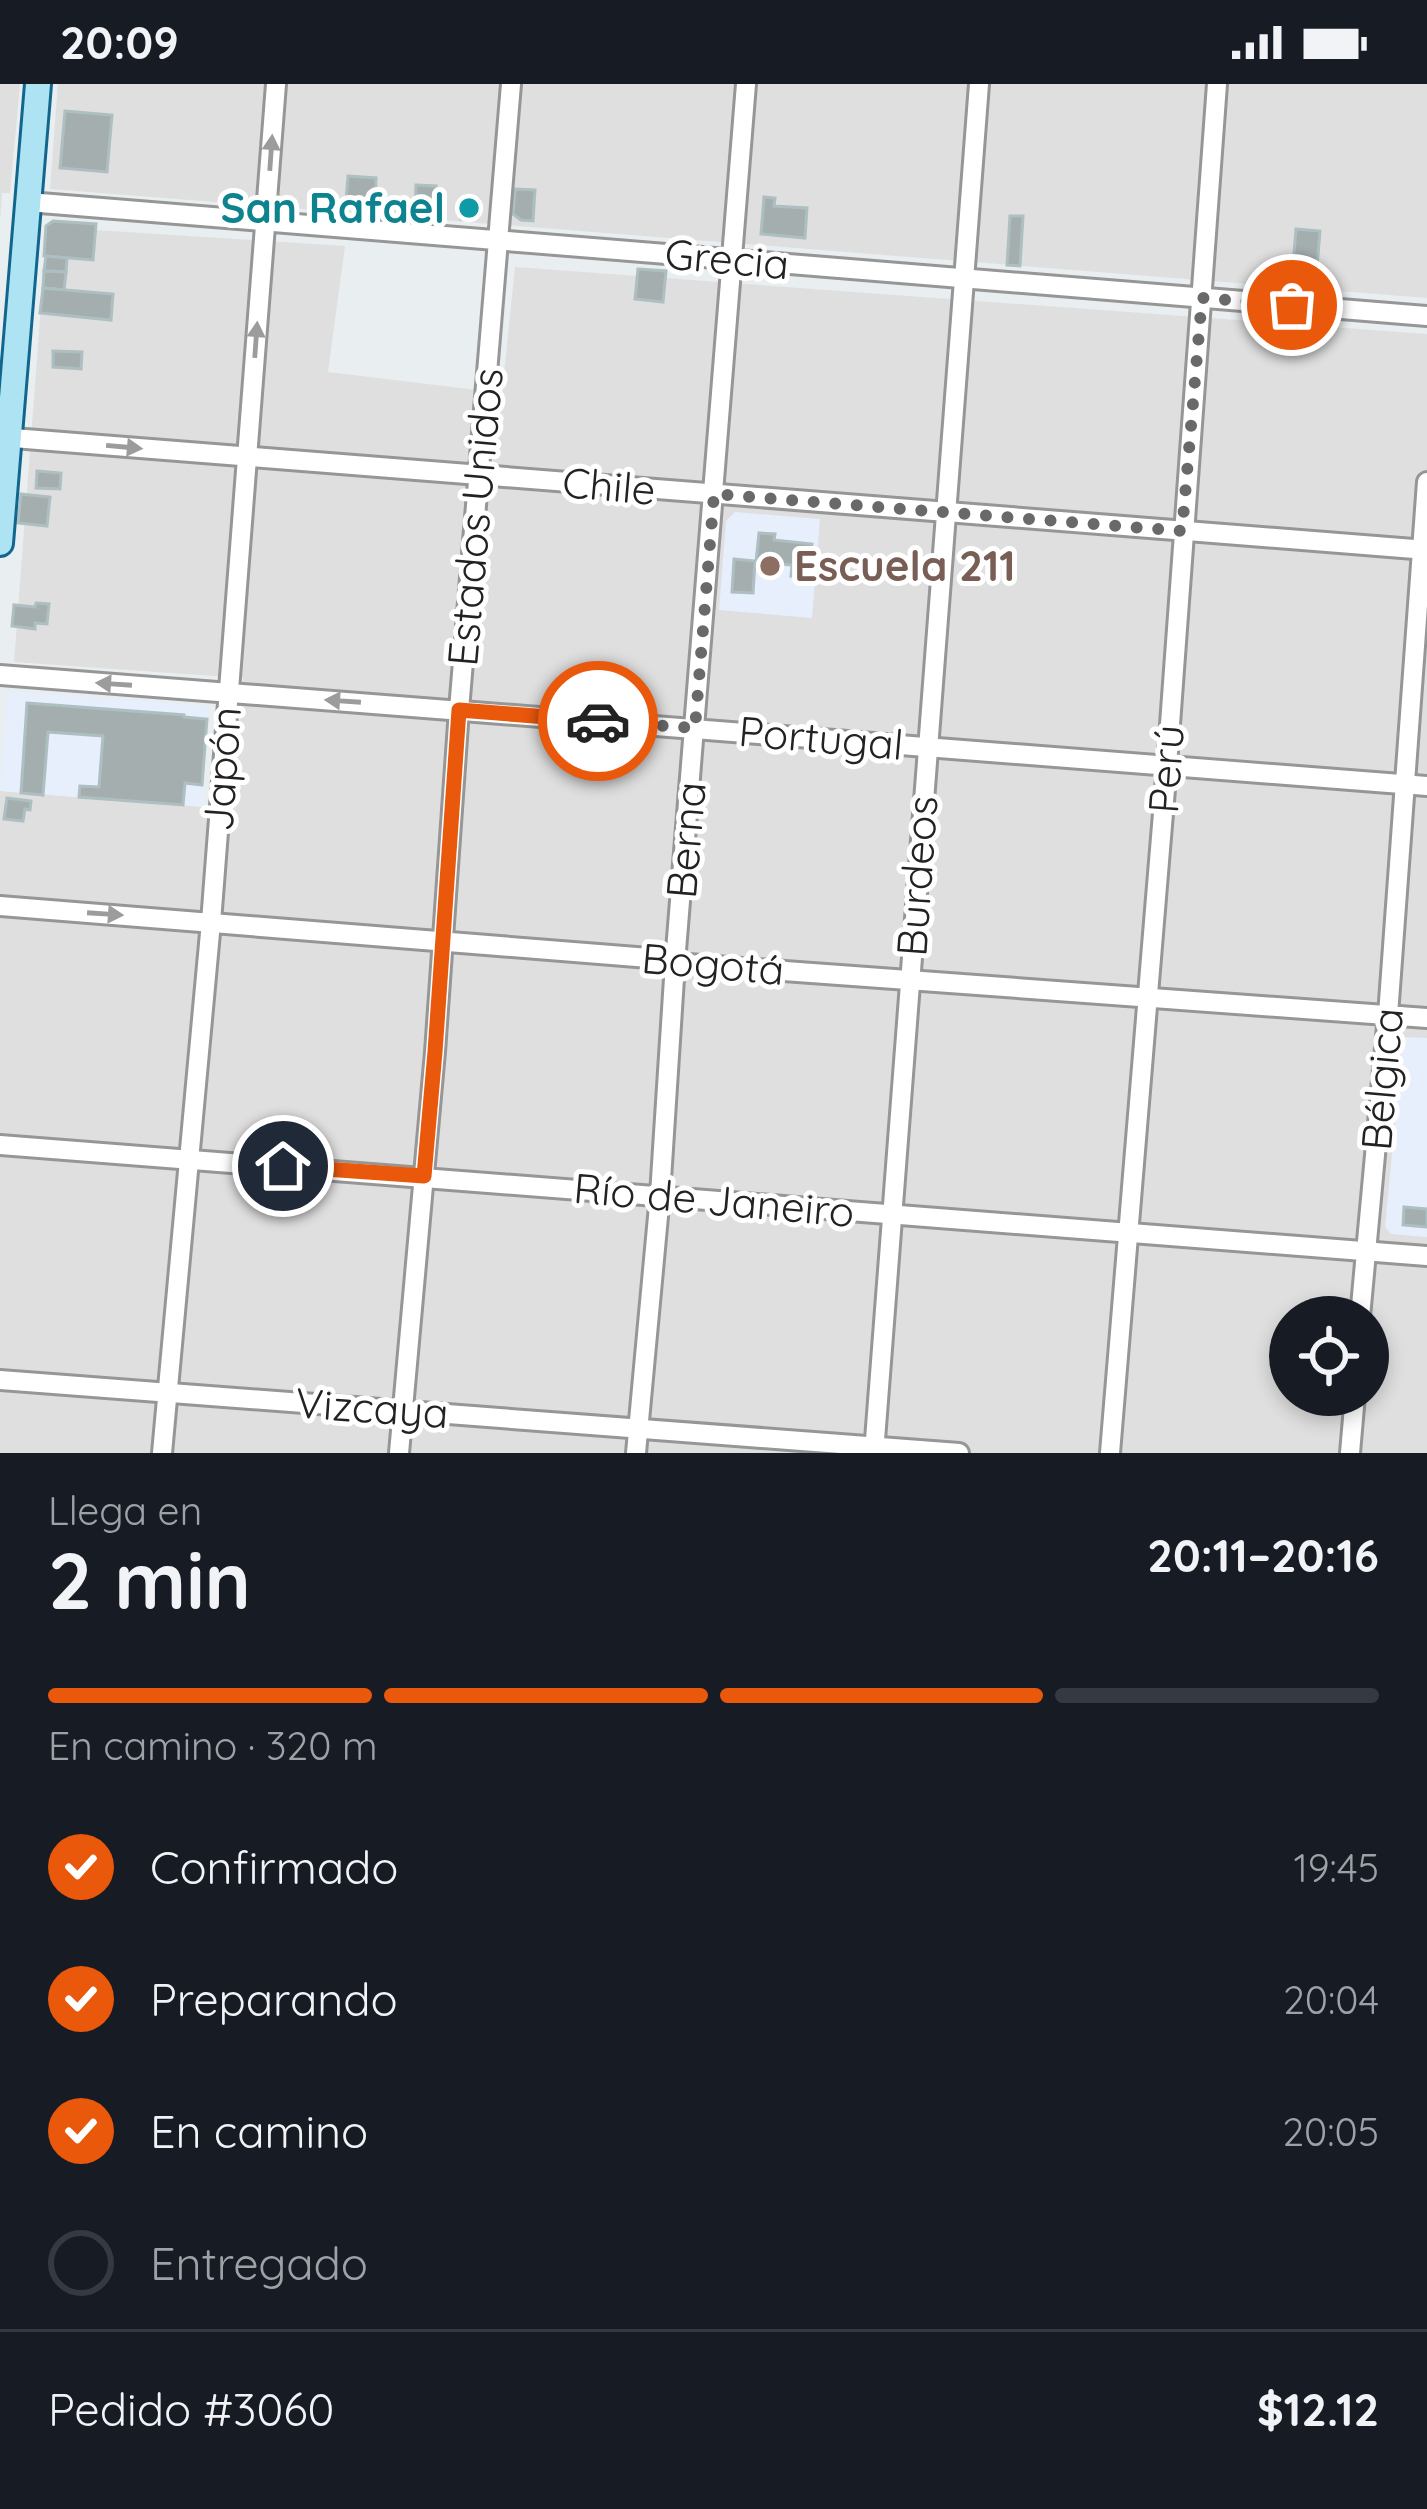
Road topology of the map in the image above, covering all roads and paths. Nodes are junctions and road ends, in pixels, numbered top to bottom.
1 (38, 84) edge
2 (276, 84) edge
3 (511, 84) edge
4 (746, 84) edge
5 (979, 84) edge
6 (1217, 84) edge
7 (28, 202) junction
8 (266, 223) junction
9 (498, 240) junction
10 (732, 260) junction
11 (964, 279) junction
12 (1202, 298) junction
13 (1427, 316) edge
14 (4, 437) edge
15 (247, 457) junction
16 (478, 476) junction
17 (2, 480) edge
18 (1427, 482) edge
19 (714, 494) junction
20 (945, 513) junction
21 (1182, 531) junction
22 (0, 543) edge
23 (1425, 549) edge
24 (0, 675) edge
25 (227, 692) junction
26 (459, 710) junction
27 (695, 728) junction
28 (927, 747) junction
29 (1167, 765) junction
30 (1405, 784) junction
31 (1427, 785) edge
32 (0, 906) edge
33 (211, 922) junction
34 (442, 940) junction
35 (676, 963) junction
36 (909, 980) junction
37 (1148, 997) junction
38 (1388, 1015) junction
39 (1427, 1018) edge
40 (0, 1145) edge
41 (190, 1159) junction
42 (424, 1176) junction
43 (660, 1195) junction
44 (892, 1215) junction
45 (1130, 1232) junction
46 (1366, 1251) junction
47 (1427, 1256) edge
48 (1362, 1296) edge
49 (0, 1380) edge
50 (169, 1393) junction
51 (404, 1411) junction
52 (1353, 1416) edge
53 (638, 1429) junction
54 (874, 1450) edge
55 (162, 1453) edge
56 (399, 1453) edge
57 (636, 1453) edge
58 (959, 1453) edge
59 (1110, 1453) edge
60 (1350, 1453) edge

1 - 7 main road
8 -> 2 street, Japón
3 - 9 street, Estados Unidos
4 - 10 street, Berna
5 - 11 street, Burdeos
6 - 12 street, Perú
7 - 8 street, Grecia
7 - 14 main road
8 - 9 street, Grecia
15 -> 8 street, Japón
9 - 10 street, Grecia
9 - 16 street, Estados Unidos
10 - 11 street, Grecia
10 - 19 street, Berna
11 - 12 street, Grecia
11 - 20 street, Burdeos
12 - 13 street, Grecia
12 - 21 street, Perú
14 -> 15 street, Chile
14 - 17 main road
15 - 16 street, Chile
15 - 25 street, Japón
16 - 19 street, Chile
16 - 26 street, Estados Unidos
17 - 22 main road
18 - 23 street, Bélgica
19 - 20 street, Chile
19 - 27 street, Berna
20 - 21 street, Chile
20 - 28 street, Burdeos
21 - 23 street, Chile
21 - 29 street, Perú
23 - 30 street, Bélgica
25 -> 24 street, Portugal
26 -> 25 street, Portugal
25 - 33 street, Japón
26 - 27 street, Portugal
26 - 34 street, Estados Unidos
27 - 28 street, Portugal
27 - 35 street, Berna
28 - 29 street, Portugal
28 - 36 street, Burdeos
29 - 30 street, Portugal
29 - 37 street, Perú
30 - 31 street, Portugal
30 - 38 street, Bélgica
32 -> 33 street, Bogotá
33 - 34 street, Bogotá
33 - 41 street, Japón
34 - 35 street, Bogotá
34 - 42 street, Estados Unidos
35 - 36 street, Bogotá
35 - 43 street, Berna
36 - 37 street, Bogotá
36 - 44 street, Burdeos
37 - 38 street, Bogotá
37 - 45 street, Perú
38 - 39 street, Bogotá
38 - 46 street, Bélgica
40 - 41 street, Río de Janeiro
41 - 42 street, Río de Janeiro
41 - 50 street, Japón
42 - 43 street, Río de Janeiro
42 - 51 street, Estados Unidos
43 - 44 street, Río de Janeiro
43 - 53 street, Berna
44 - 45 street, Río de Janeiro
44 - 54 street, Burdeos
45 - 46 street, Río de Janeiro
45 - 59 street, Perú
46 - 47 street, Río de Janeiro
46 - 48 street, Bélgica
49 - 50 street, Vizcaya
50 - 51 street, Vizcaya
50 - 55 street, Japón
51 - 53 street, Vizcaya
51 - 56 street, Estados Unidos
52 - 60 street
53 - 54 street, Vizcaya
53 - 57 street, Berna
54 - 58 street, Vizcaya

